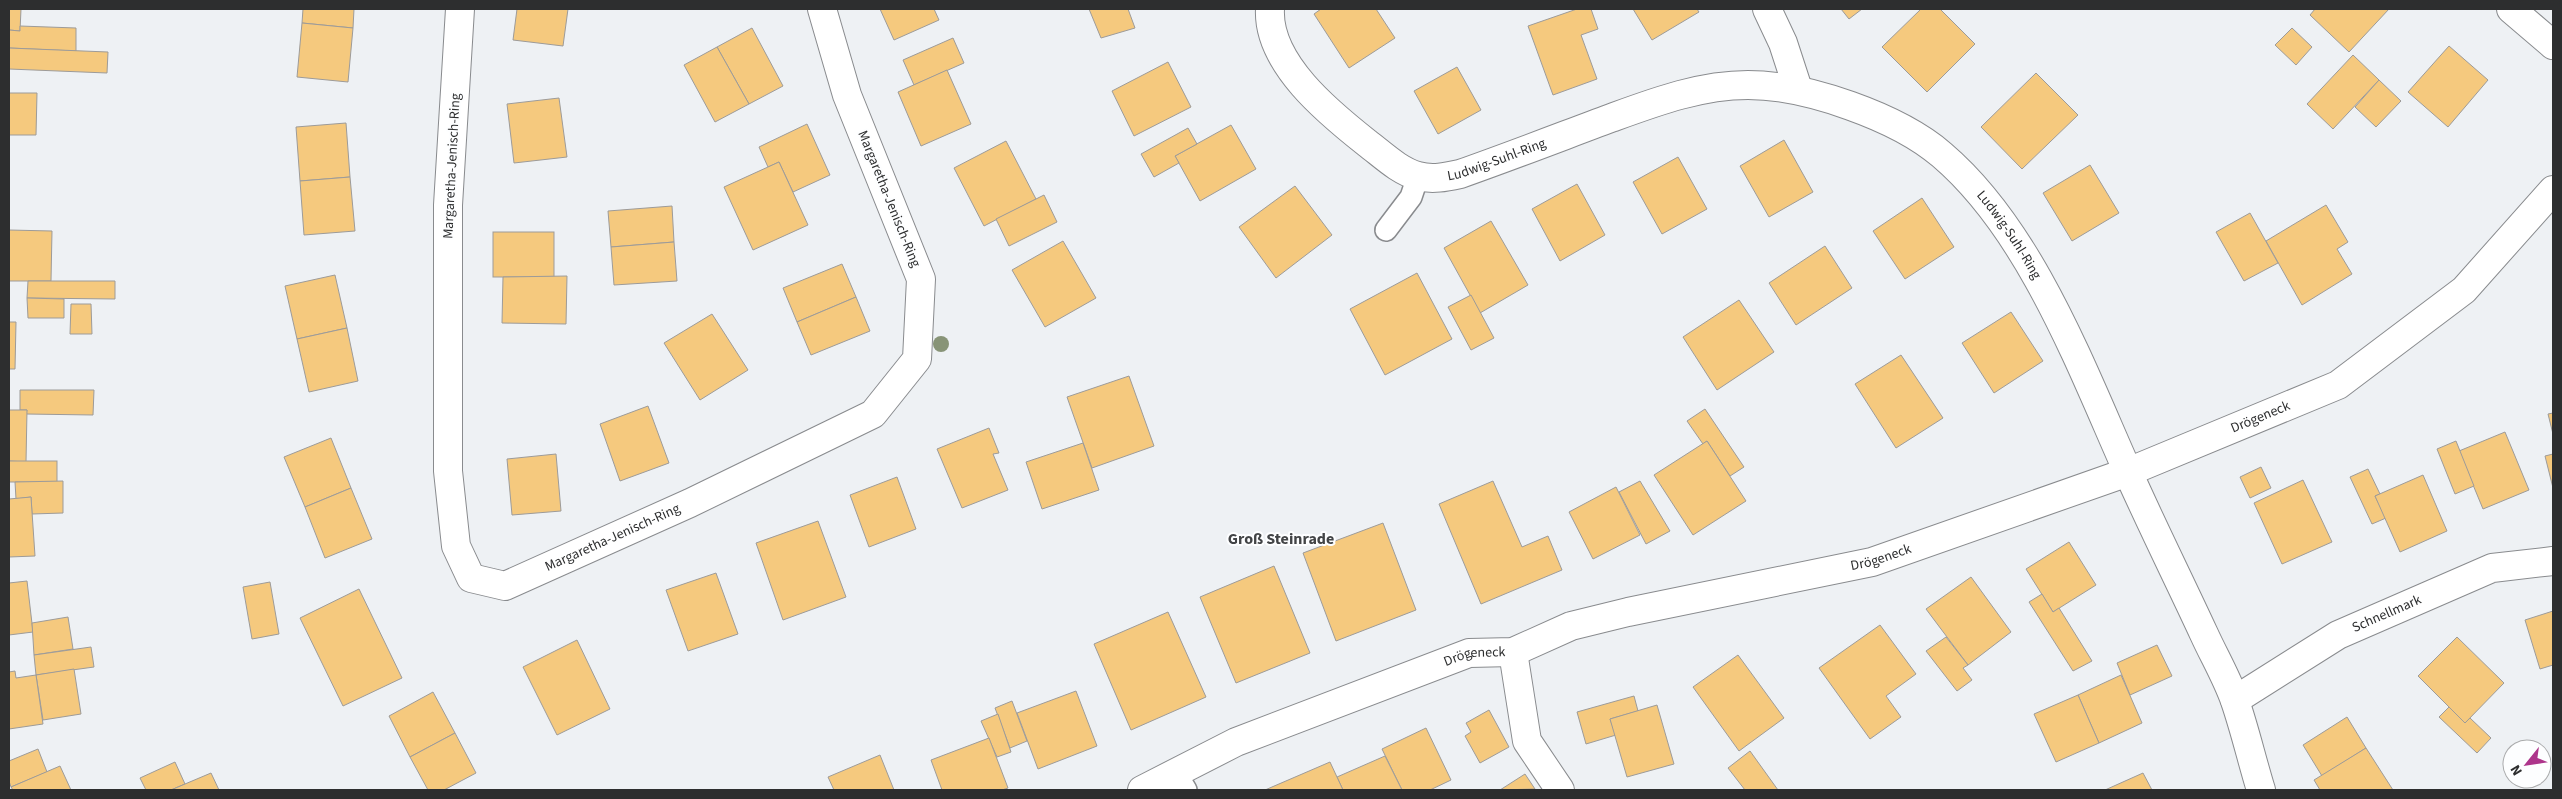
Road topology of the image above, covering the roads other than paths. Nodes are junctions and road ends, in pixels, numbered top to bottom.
1 (460, 9) edge
2 (822, 9) edge
3 (1270, 9) edge
4 (1767, 9) edge
5 (2511, 9) edge
6 (2553, 45) edge
7 (1798, 89) junction
8 (1418, 176) junction
9 (2553, 190) edge
10 (1386, 230) dead end
11 (2128, 472) junction
12 (2553, 561) edge
13 (1513, 652) junction
14 (2234, 700) junction
15 (1181, 782) edge
16 (1142, 790) edge
17 (1560, 790) edge
18 (2261, 790) edge

1 - 2 street, Margaretha-Jenisch-Ring
3 - 8 street, Ludwig-Suhl-Ring
4 - 7 street
5 - 6 street
7 - 8 street, Ludwig-Suhl-Ring
7 - 11 street, Ludwig-Suhl-Ring
8 - 10 lane
9 - 11 street, Drögeneck
11 - 13 street, Drögeneck
11 - 14 street
12 - 14 street, Schnellmark
13 - 15 street, Drögeneck
13 - 17 street
14 - 18 street
15 - 16 street, Drögeneck

